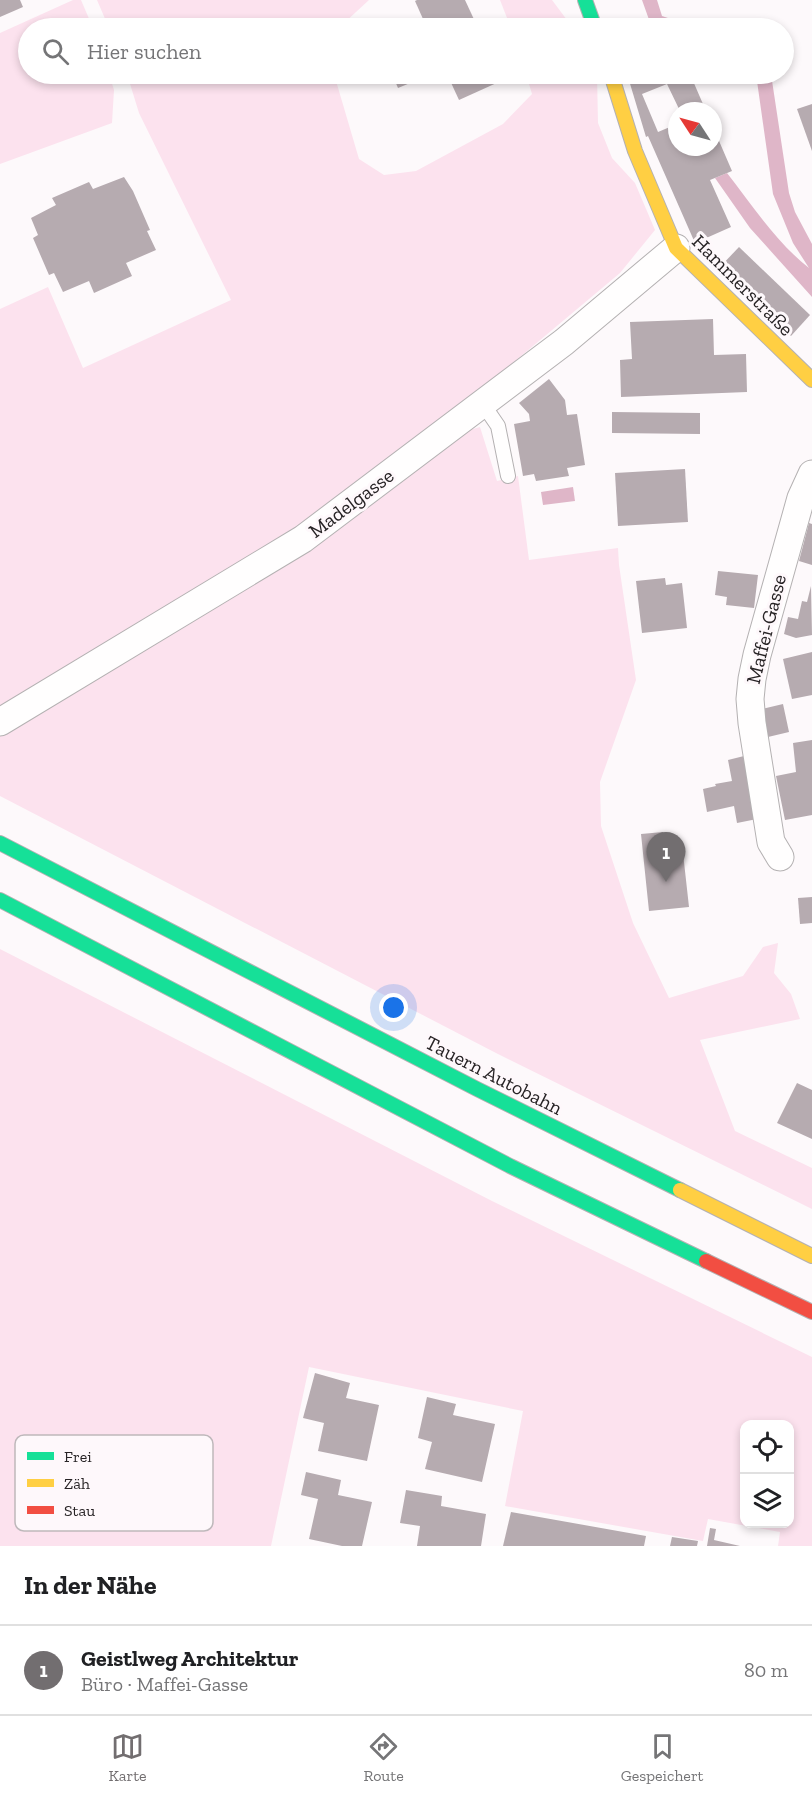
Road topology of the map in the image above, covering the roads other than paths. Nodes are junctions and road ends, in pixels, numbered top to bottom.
1 (585, 0) edge
2 (591, 18) edge
3 (614, 84) edge
4 (676, 248) junction
5 (812, 380) edge
6 (483, 404) junction
7 (812, 474) edge
8 (508, 476) dead end
9 (0, 722) edge
10 (0, 843) edge
11 (780, 857) dead end
12 (0, 900) edge
13 (812, 1256) edge
14 (812, 1312) edge

1 - 2 main road
3 - 4 main road, Hammerstraße
4 - 5 main road, Hammerstraße
4 - 6 street, Madelgasse
6 - 8 lane
6 - 9 street, Madelgasse
7 - 11 street, Maffei-Gasse
10 - 13 main road, Tauern Autobahn
12 - 14 main road

